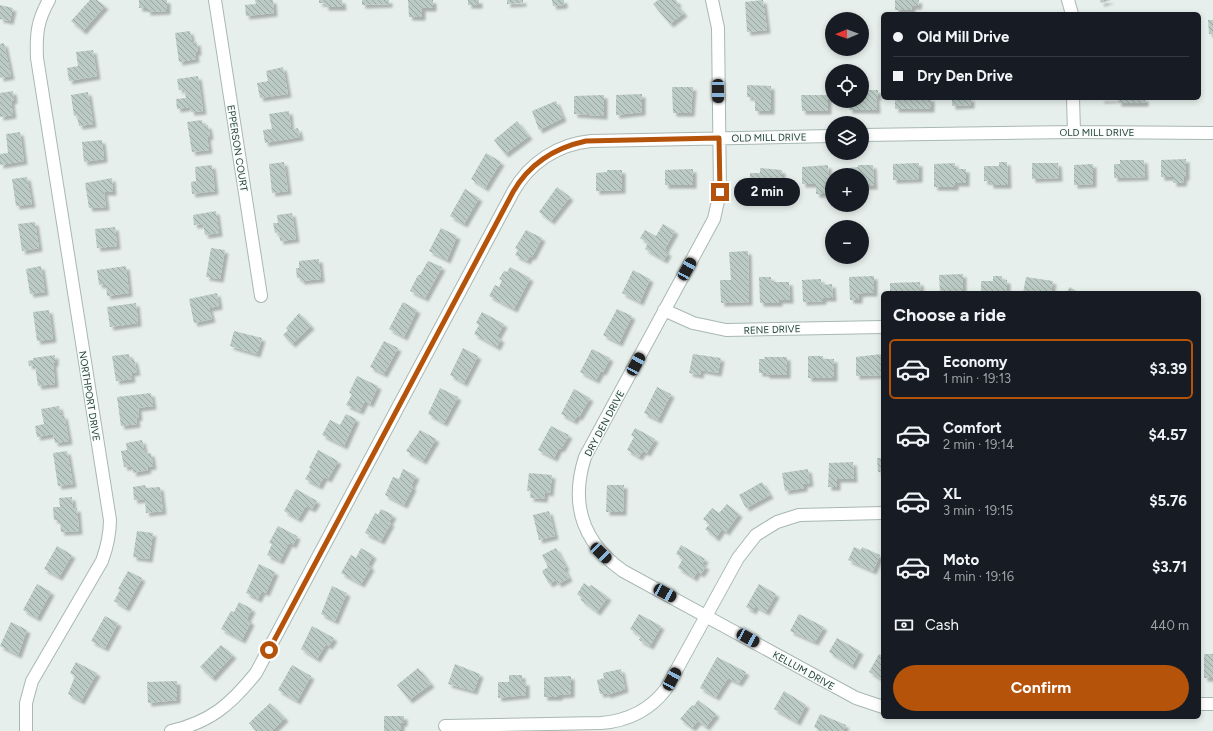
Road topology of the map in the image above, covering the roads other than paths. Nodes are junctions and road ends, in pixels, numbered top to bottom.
1 (49, 0) edge
2 (215, 0) edge
3 (712, 0) edge
4 (1068, 0) edge
5 (1071, 12) edge
6 (1073, 100) edge
7 (1074, 132) junction
8 (1213, 133) edge
9 (869, 135) edge
10 (825, 136) edge
11 (719, 138) junction
12 (261, 296) dead end
13 (664, 310) junction
14 (881, 327) edge
15 (881, 513) edge
16 (707, 616) junction
17 (1201, 704) edge
18 (1213, 704) edge
19 (881, 706) edge
20 (445, 726) dead end
21 (26, 731) edge
22 (171, 731) edge

1 - 21 street, NORTHPORT DRIVE
2 - 12 street, EPPERSON COURT
3 - 11 street, DRY DEN DRIVE
4 - 5 street
6 - 7 street
7 - 8 street, OLD MILL DRIVE
7 - 9 street, OLD MILL DRIVE
10 - 11 street, OLD MILL DRIVE
11 - 13 street, DRY DEN DRIVE
11 - 22 street, OLD MILL DRIVE
13 - 14 street, RENE DRIVE
13 - 16 street, DRY DEN DRIVE
15 - 16 street
16 - 19 street, KELLUM DRIVE
16 - 20 street
17 - 18 street

